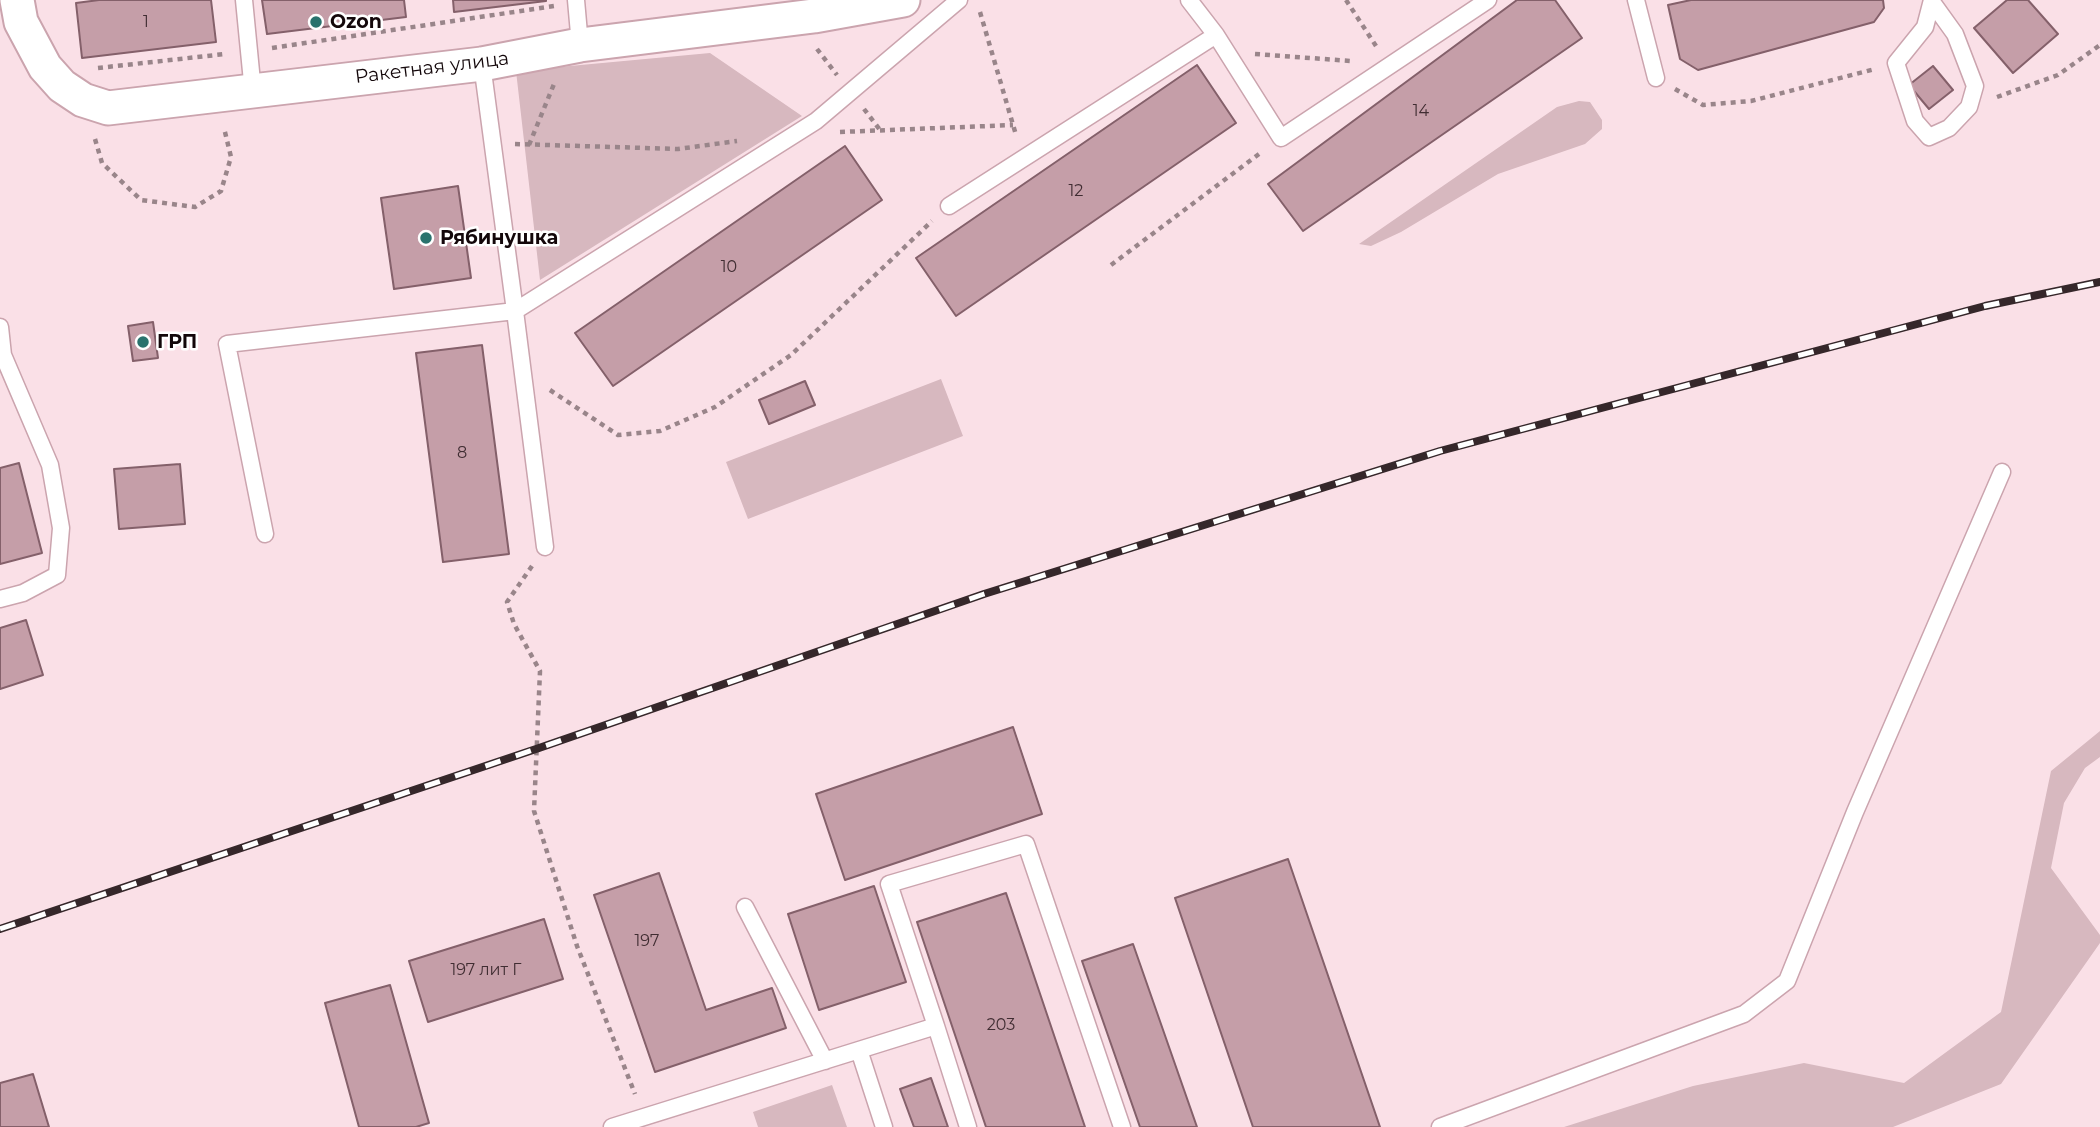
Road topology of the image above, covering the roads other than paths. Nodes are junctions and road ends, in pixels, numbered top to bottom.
1 (17, 0) edge
2 (244, 0) edge
3 (903, 0) edge
4 (959, 0) edge
5 (1189, 0) edge
6 (1488, 0) edge
7 (1636, 0) edge
8 (577, 1) edge
9 (1932, 1) edge
10 (813, 8) edge
11 (1216, 35) junction
12 (580, 45) junction
13 (482, 64) junction
14 (1656, 78) dead end
15 (253, 92) junction
16 (949, 206) road end
17 (515, 312) junction
18 (0, 327) edge
19 (2, 355) edge
20 (2002, 472) dead end
21 (265, 534) dead end
22 (545, 547) road end
23 (0, 600) edge
24 (745, 907) dead end
25 (936, 1026) junction
26 (859, 1050) junction
27 (825, 1060) junction
28 (612, 1127) edge
29 (884, 1127) edge
30 (968, 1127) edge
31 (1122, 1127) edge
32 (1440, 1127) edge

1 - 15 street, Ракетная улица
2 - 15 lane
3 - 10 street, Ракетная улица
4 - 17 lane
5 - 11 lane
6 - 11 lane
7 - 14 lane
8 - 12 lane
9 - 9 lane
10 - 12 street, Ракетная улица
11 - 16 lane
12 - 13 street, Ракетная улица
13 - 15 street, Ракетная улица
13 - 17 lane
17 - 21 lane
17 - 22 lane
18 - 19 lane
19 - 23 lane
20 - 32 lane
24 - 27 lane
25 - 26 lane
25 - 30 lane
25 - 31 lane
26 - 27 lane
26 - 29 lane
27 - 28 lane

